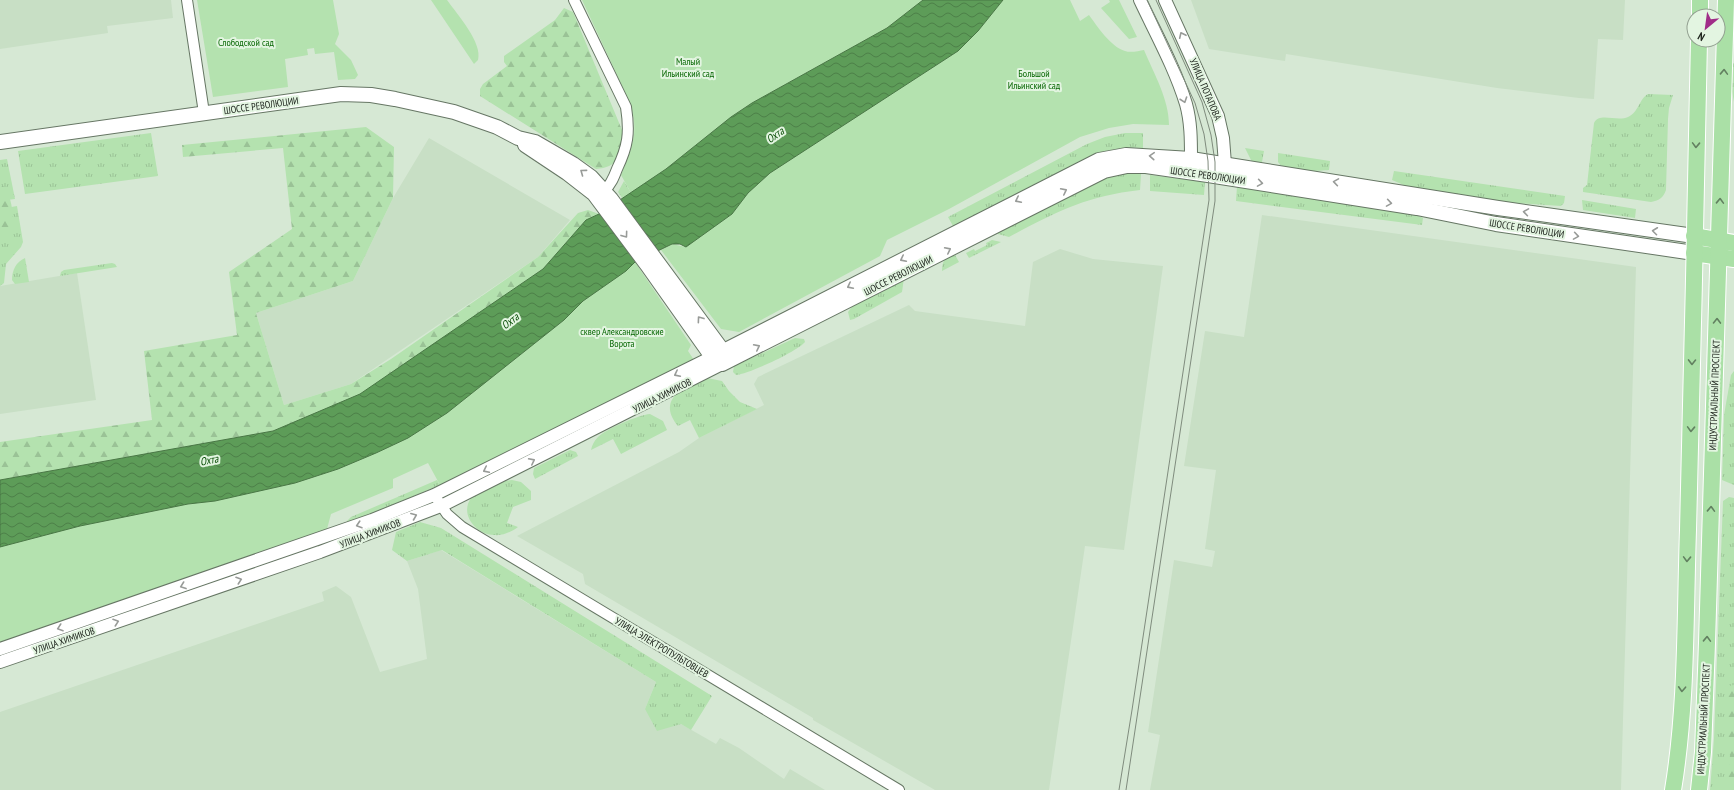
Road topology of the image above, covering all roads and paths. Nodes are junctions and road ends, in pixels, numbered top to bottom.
1 (187, 0) edge
2 (574, 0) edge
3 (1140, 0) edge
4 (1165, 0) edge
5 (1726, 0) edge
6 (1699, 48) edge
7 (204, 113) junction
8 (0, 142) edge
9 (1191, 159) junction
10 (1225, 164) junction
11 (1208, 175) junction
12 (606, 198) junction
13 (1694, 236) junction
14 (1727, 241) edge
15 (1694, 254) junction
16 (1726, 258) edge
17 (719, 357) junction
18 (434, 495) junction
19 (441, 506) junction
20 (0, 649) edge
21 (0, 662) edge
22 (899, 790) edge
23 (1673, 790) edge
24 (1699, 790) edge

1 - 7 street
2 - 12 street
3 -> 9 street
10 -> 4 street, УЛИЦА ПОТАПОВА
14 -> 5 main road, ИНДУСТРИАЛЬНЫЙ ПРОСПЕКТ
6 -> 13 main road
7 - 8 main road, ШОССЕ РЕВОЛЮЦИИ
7 - 12 main road, ШОССЕ РЕВОЛЮЦИИ
9 - 10 main road, ШОССЕ РЕВОЛЮЦИИ
9 - 11 main road
9 -> 17 main road, ШОССЕ РЕВОЛЮЦИИ
10 - 11 main road
13 -> 10 main road, ШОССЕ РЕВОЛЮЦИИ
11 -> 15 main road, ШОССЕ РЕВОЛЮЦИИ
17 -> 11 main road, ШОССЕ РЕВОЛЮЦИИ
12 - 17 main road, ШОССЕ РЕВОЛЮЦИИ
13 - 14 main road, ШОССЕ РЕВОЛЮЦИИ
13 - 15 main road
14 - 16 main road, ИНДУСТРИАЛЬНЫЙ ПРОСПЕКТ
15 - 16 main road, ШОССЕ РЕВОЛЮЦИИ
15 -> 23 main road
24 -> 16 main road, ИНДУСТРИАЛЬНЫЙ ПРОСПЕКТ
17 -> 18 street, УЛИЦА ХИМИКОВ
19 -> 17 street, УЛИЦА ХИМИКОВ
18 - 19 street, УЛИЦА ЭЛЕКТРОПУЛЬТОВЦЕВ
18 -> 20 street, УЛИЦА ХИМИКОВ
21 -> 19 street, УЛИЦА ХИМИКОВ
19 - 22 street, УЛИЦА ЭЛЕКТРОПУЛЬТОВЦЕВ

